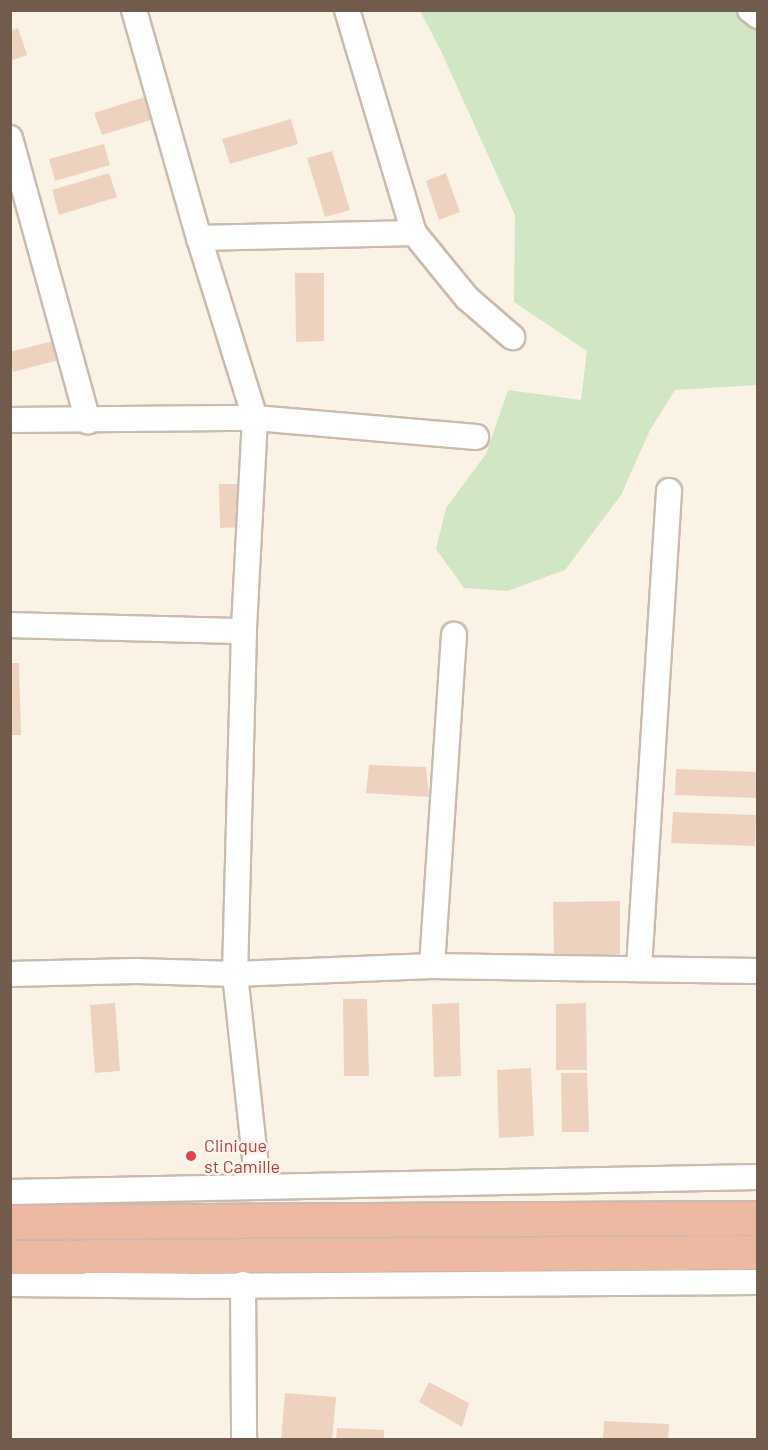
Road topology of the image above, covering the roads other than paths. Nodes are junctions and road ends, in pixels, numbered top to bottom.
1 (134, 10) edge
2 (347, 10) edge
3 (750, 10) edge
4 (758, 16) edge
5 (10, 138) edge
6 (414, 232) junction
7 (199, 238) junction
8 (512, 337) dead end
9 (255, 418) junction
10 (10, 420) edge
11 (88, 421) junction
12 (476, 437) dead end
13 (669, 491) dead end
14 (10, 625) edge
15 (244, 631) junction
16 (454, 635) dead end
17 (432, 966) junction
18 (639, 968) junction
19 (758, 971) edge
20 (10, 974) edge
21 (235, 974) junction
22 (758, 1177) edge
23 (258, 1187) junction
24 (10, 1192) edge
25 (758, 1218) edge
26 (10, 1222) edge
27 (758, 1252) edge
28 (10, 1257) edge
29 (758, 1282) edge
30 (10, 1284) edge
31 (243, 1284) junction
32 (244, 1440) edge

1 - 7 street
2 - 6 street
3 - 4 street
5 - 11 street
6 - 7 street
6 - 8 street
7 - 9 street
9 - 11 street
9 - 12 street
9 - 15 street
10 - 11 street
13 - 18 street
14 - 15 street
15 - 21 street
16 - 17 street
17 - 18 street
17 - 21 street
18 - 19 street
20 - 21 street
21 - 23 street
22 - 23 street
23 - 24 street
25 - 26 highway
27 - 28 highway
29 - 31 street
30 - 31 street
31 - 32 street

